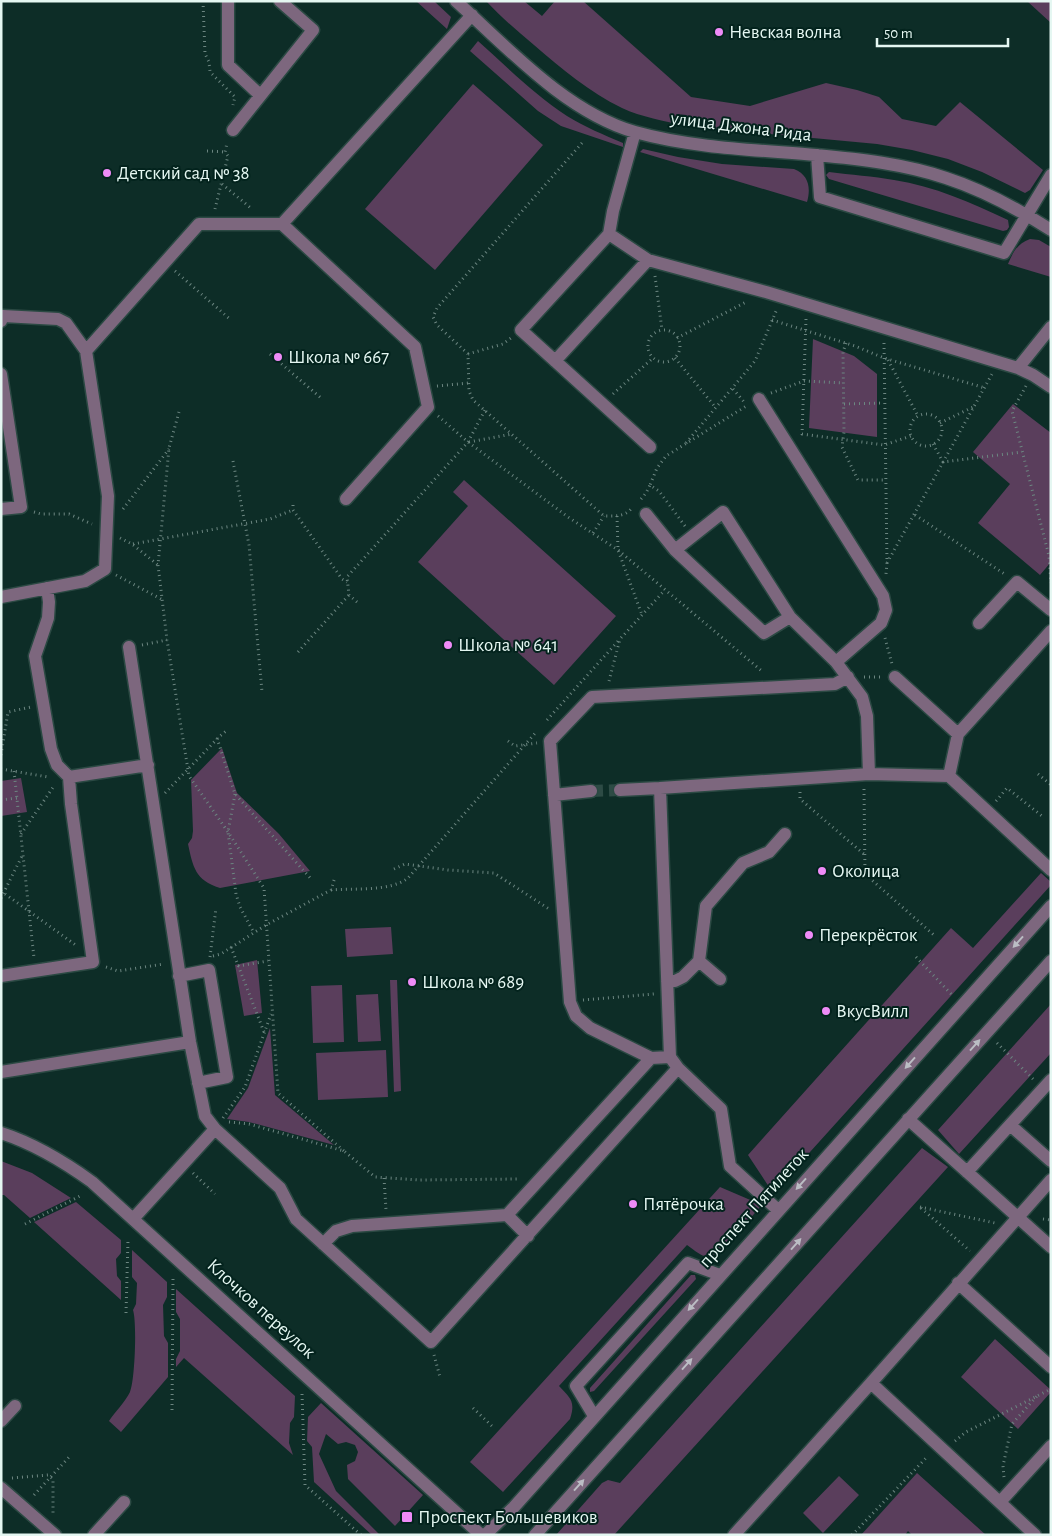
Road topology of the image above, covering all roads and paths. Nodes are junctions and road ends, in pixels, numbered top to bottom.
1 (204, 1) edge
2 (228, 1) edge
3 (280, 1) edge
4 (456, 1) edge
5 (472, 15) junction
6 (260, 95) junction
7 (233, 107) dead end
8 (230, 132) joint
9 (635, 132) junction
10 (207, 151) dead end
11 (225, 152) junction
12 (817, 155) junction
13 (1051, 174) edge
14 (222, 184) junction
15 (1028, 215) junction
16 (212, 224) junction
17 (276, 224) junction
18 (1051, 230) edge
19 (609, 234) junction
20 (650, 260) junction
21 (165, 262) junction
22 (766, 292) junction
23 (782, 297) junction
24 (810, 305) junction
25 (231, 320) dead end
26 (772, 320) junction
27 (1, 321) edge
28 (884, 327) junction
29 (1051, 327) edge
30 (521, 330) junction
31 (662, 330) junction
32 (806, 330) junction
33 (677, 338) junction
34 (846, 343) junction
35 (86, 351) junction
36 (270, 354) dead end
37 (468, 354) dead end
38 (653, 358) junction
39 (674, 358) junction
40 (886, 359) junction
41 (555, 361) junction
42 (999, 362) junction
43 (1018, 368) junction
44 (1, 374) edge
45 (1033, 375) junction
46 (804, 381) junction
47 (469, 383) dead end
48 (843, 383) junction
49 (1051, 387) edge
50 (985, 388) junction
51 (732, 389) junction
52 (425, 390) junction
53 (321, 398) dead end
54 (759, 398) junction
55 (884, 403) junction
56 (602, 404) junction
57 (844, 404) junction
58 (748, 406) junction
59 (975, 406) junction
60 (428, 407) junction
61 (716, 408) junction
62 (485, 410) dead end
63 (179, 412) dead end
64 (918, 416) junction
65 (940, 423) junction
66 (512, 434) dead end
67 (911, 436) junction
68 (843, 440) junction
69 (468, 442) junction
70 (933, 444) junction
71 (884, 445) junction
72 (650, 447) dead end
73 (682, 447) junction
74 (170, 448) junction
75 (1022, 452) junction
76 (233, 461) dead end
77 (943, 462) junction
78 (885, 480) junction
79 (346, 499) dead end
80 (293, 505) dead end
81 (1, 510) edge
82 (293, 510) junction
83 (646, 514) dead end
84 (915, 515) junction
85 (604, 516) dead end
86 (617, 516) dead end
87 (244, 524) junction
88 (107, 530) junction
89 (593, 533) junction
90 (692, 536) junction
91 (160, 539) junction
92 (132, 544) dead end
93 (618, 550) junction
94 (675, 550) junction
95 (887, 563) junction
96 (105, 568) junction
97 (348, 582) junction
98 (1017, 582) junction
99 (1051, 584) edge
100 (47, 588) junction
101 (664, 591) junction
102 (349, 595) junction
103 (883, 596) junction
104 (1, 597) edge
105 (161, 599) junction
106 (357, 602) dead end
107 (1051, 610) edge
108 (642, 615) junction
109 (790, 617) junction
110 (881, 623) junction
111 (979, 624) dead end
112 (1051, 631) edge
113 (620, 639) junction
114 (167, 640) junction
115 (129, 647) joint
116 (298, 652) dead end
117 (836, 662) junction
118 (848, 677) junction
119 (895, 677) junction
120 (778, 686) junction
121 (262, 692) dead end
122 (605, 695) junction
123 (43, 705) junction
124 (544, 724) dead end
125 (226, 731) dead end
126 (537, 731) dead end
127 (958, 734) junction
128 (217, 738) junction
129 (508, 741) dead end
130 (550, 741) junction
131 (525, 745) junction
132 (1, 755) edge
133 (148, 765) junction
134 (1, 769) edge
135 (187, 769) junction
136 (14, 771) junction
137 (870, 774) junction
138 (1038, 774) dead end
139 (949, 776) junction
140 (64, 778) junction
141 (798, 779) junction
142 (1051, 785) edge
143 (660, 788) junction
144 (620, 790) tunnel mouth
145 (591, 792) tunnel mouth
146 (235, 794) junction
147 (554, 795) junction
148 (17, 798) junction
149 (1, 800) edge
150 (154, 804) junction
151 (987, 811) junction
152 (1042, 816) dead end
153 (228, 832) junction
154 (785, 834) dead end
155 (21, 835) junction
156 (23, 855) junction
157 (865, 855) junction
158 (418, 866) junction
159 (394, 869) dead end
160 (1051, 870) edge
161 (334, 877) dead end
162 (312, 880) dead end
163 (330, 890) junction
164 (2, 892) edge
165 (1, 898) edge
166 (1051, 906) edge
167 (216, 908) dead end
168 (29, 911) junction
169 (563, 919) junction
170 (266, 924) junction
171 (254, 932) junction
172 (935, 936) dead end
173 (231, 947) junction
174 (916, 956) dead end
175 (210, 957) junction
176 (268, 961) junction
177 (699, 961) junction
178 (1051, 961) edge
179 (93, 962) junction
180 (177, 963) junction
181 (238, 966) junction
182 (209, 970) junction
183 (36, 971) junction
184 (1, 976) edge
185 (179, 976) junction
186 (720, 979) dead end
187 (667, 987) junction
188 (570, 1002) junction
189 (962, 1006) junction
190 (272, 1013) junction
191 (264, 1032) junction
192 (986, 1032) junction
193 (190, 1042) junction
194 (670, 1057) junction
195 (651, 1058) junction
196 (678, 1068) junction
197 (1, 1072) edge
198 (1034, 1080) dead end
199 (1051, 1080) edge
200 (198, 1083) junction
201 (908, 1119) junction
202 (1010, 1125) junction
203 (215, 1129) junction
204 (1, 1134) edge
205 (344, 1151) junction
206 (1051, 1161) edge
207 (183, 1164) junction
208 (967, 1172) junction
209 (384, 1178) junction
210 (518, 1179) dead end
211 (1051, 1180) edge
212 (215, 1194) dead end
213 (80, 1196) dead end
214 (778, 1210) junction
215 (507, 1215) junction
216 (134, 1218) junction
217 (1013, 1221) junction
218 (387, 1223) junction
219 (25, 1224) dead end
220 (528, 1236) junction
221 (128, 1239) dead end
222 (323, 1244) junction
223 (1051, 1247) edge
224 (980, 1259) junction
225 (720, 1275) junction
226 (173, 1279) dead end
227 (958, 1283) junction
228 (126, 1313) dead end
229 (431, 1342) junction
230 (1051, 1367) edge
231 (440, 1377) dead end
232 (872, 1383) junction
233 (1051, 1389) edge
234 (302, 1394) dead end
235 (1038, 1394) junction
236 (15, 1406) dead end
237 (473, 1408) dead end
238 (172, 1410) dead end
239 (594, 1416) junction
240 (1, 1421) edge
241 (493, 1427) dead end
242 (966, 1432) dead end
243 (938, 1445) junction
244 (1051, 1446) edge
245 (71, 1455) dead end
246 (1003, 1466) dead end
247 (50, 1477) junction
248 (3, 1483) edge
249 (34, 1495) dead end
250 (124, 1502) dead end
251 (1000, 1502) junction
252 (51, 1532) edge
253 (94, 1535) edge
254 (361, 1535) edge
255 (483, 1535) edge
256 (535, 1535) edge
257 (734, 1535) edge
258 (852, 1535) edge
259 (1035, 1535) edge

1 - 7 path
2 - 6 street
3 - 6 street
4 - 5 street, улица Джона Рида
5 - 9 street, улица Джона Рида
5 - 17 street
6 - 8 street
8 - 11 path
9 - 12 street, улица Джона Рида
9 - 19 street
10 - 11 path
11 - 14 path
12 - 15 street, улица Джона Рида
12 - 15 street
13 - 15 street
14 - 16 path
14 - 17 path
15 - 18 street, улица Джона Рида
16 - 17 street
16 - 21 street
17 - 52 street
19 - 20 street
19 - 30 street
20 - 22 street
20 - 31 path
20 - 41 street
21 - 25 path
21 - 35 street
22 - 23 street
22 - 33 path
23 - 24 street
23 - 26 path
24 - 28 street
24 - 32 path
26 - 32 path
26 - 51 path
27 - 35 street
28 - 40 path
28 - 42 street
29 - 43 street
30 - 37 path
30 - 41 street
31 - 33 path
31 - 38 path
32 - 34 path
32 - 46 path
33 - 39 path
34 - 40 path
34 - 48 path
35 - 88 street
36 - 53 path
38 - 39 path
38 - 56 path
39 - 61 path
40 - 50 path
40 - 55 path
40 - 64 path
41 - 56 street
42 - 43 street
42 - 50 path
43 - 45 street
44 - 81 street
45 - 49 street
45 - 75 path
46 - 48 path
46 - 54 path
46 - 68 path
47 - 52 path
48 - 57 path
50 - 59 path
51 - 58 path
51 - 61 path
52 - 60 street
54 - 58 path
54 - 103 street
55 - 57 path
55 - 71 path
56 - 72 street
57 - 68 path
58 - 73 path
59 - 65 path
59 - 77 path
60 - 69 path
60 - 79 street
61 - 73 path
62 - 69 path
63 - 74 path
64 - 65 path
64 - 67 path
65 - 70 path
66 - 69 path
67 - 70 path
67 - 71 path
68 - 71 path
68 - 78 path
69 - 89 path
69 - 97 path
70 - 77 path
71 - 78 path
73 - 90 path
74 - 88 path
74 - 91 path
75 - 77 path
75 - 99 path
76 - 87 path
77 - 84 path
78 - 95 path
80 - 82 path
82 - 87 path
82 - 97 path
83 - 94 street
84 - 95 path
84 - 98 path
85 - 89 path
86 - 93 path
87 - 91 path
87 - 121 path
88 - 96 street
89 - 93 path
90 - 94 street
90 - 109 street
91 - 92 path
91 - 105 path
93 - 101 path
93 - 108 path
94 - 109 street
95 - 103 path
96 - 100 street
96 - 105 path
97 - 102 path
98 - 107 street
98 - 111 street
100 - 104 street
100 - 123 street
101 - 108 path
101 - 120 path
102 - 106 path
102 - 116 path
103 - 110 street
105 - 114 path
108 - 113 path
109 - 117 street
110 - 117 street
110 - 119 path
112 - 127 street
113 - 122 path
113 - 124 path
114 - 115 path
114 - 135 path
115 - 133 street
117 - 118 street
118 - 119 path
118 - 120 street
118 - 137 street
119 - 127 street
120 - 122 street
122 - 130 street
123 - 132 path
123 - 140 street
125 - 128 path
126 - 131 path
127 - 139 street
128 - 135 path
128 - 146 path
129 - 131 path
130 - 131 path
130 - 147 street
131 - 158 path
133 - 140 street
133 - 150 street
134 - 136 path
135 - 150 path
135 - 153 path
136 - 140 path
136 - 148 path
137 - 139 street
137 - 141 street
137 - 157 path
138 - 142 path
139 - 151 street
140 - 155 path
140 - 179 street
141 - 143 street
141 - 157 path
143 - 144 street
143 - 187 street
145 - 147 street
146 - 153 path
146 - 162 path
147 - 169 street
148 - 149 path
148 - 155 path
150 - 180 street
151 - 152 path
151 - 160 street
153 - 170 path
153 - 171 path
154 - 177 street
155 - 156 path
156 - 164 path
156 - 168 path
157 - 172 path
158 - 159 path
158 - 163 path
158 - 169 path
161 - 163 path
163 - 170 path
164 - 165 path
164 - 168 path
166 -> 189 street, проспект Пятилеток
167 - 175 path
168 - 179 path
168 - 183 path
169 - 188 street
170 - 171 path
170 - 176 path
171 - 173 path
173 - 175 path
173 - 181 path
174 - 189 path
175 - 182 path
176 - 181 path
176 - 190 path
177 - 186 street
177 - 187 street
178 - 192 street
179 - 180 path
179 - 183 street
180 - 185 street
181 - 191 path
182 - 185 street
182 - 200 street
183 - 184 street
185 - 193 street
187 - 188 path
187 - 194 street
188 - 195 street
189 -> 214 street, проспект Пятилеток
190 - 191 path
190 - 205 path
191 - 205 path
192 - 198 path
201 -> 192 street
193 - 197 street
193 - 200 street
194 - 195 street
194 - 196 street
195 - 215 street
196 - 214 street
196 - 220 street
199 - 202 street
200 - 203 street
201 - 208 street
256 -> 201 street
202 - 206 street
202 - 208 street
203 - 207 street
203 - 222 street
204 - 216 street, Клочков переулок
205 - 209 path
207 - 212 path
207 - 216 street
208 - 217 street
209 - 210 path
209 - 218 path
211 - 217 street
213 - 219 path
214 - 225 street, проспект Пятилеток
215 - 218 street
215 - 220 street
216 - 255 street, Клочков переулок
217 - 223 street
217 - 224 street
217 - 224 path
218 - 222 street
220 - 229 street
221 - 228 path
222 - 229 street
224 - 227 street
225 -> 239 street, проспект Пятилеток
225 - 239 street
226 - 238 path
227 - 230 street
227 - 232 street
229 - 231 path
232 - 243 street
232 - 257 street
233 - 235 path
234 - 254 path
235 - 242 path
235 - 246 path
236 - 240 street
237 - 241 path
239 - 255 street, проспект Пятилеток
243 - 251 street
243 - 258 path
244 - 251 street
245 - 247 path
247 - 248 path
247 - 249 path
247 - 252 path
248 - 252 street
250 - 253 street
251 - 259 street

